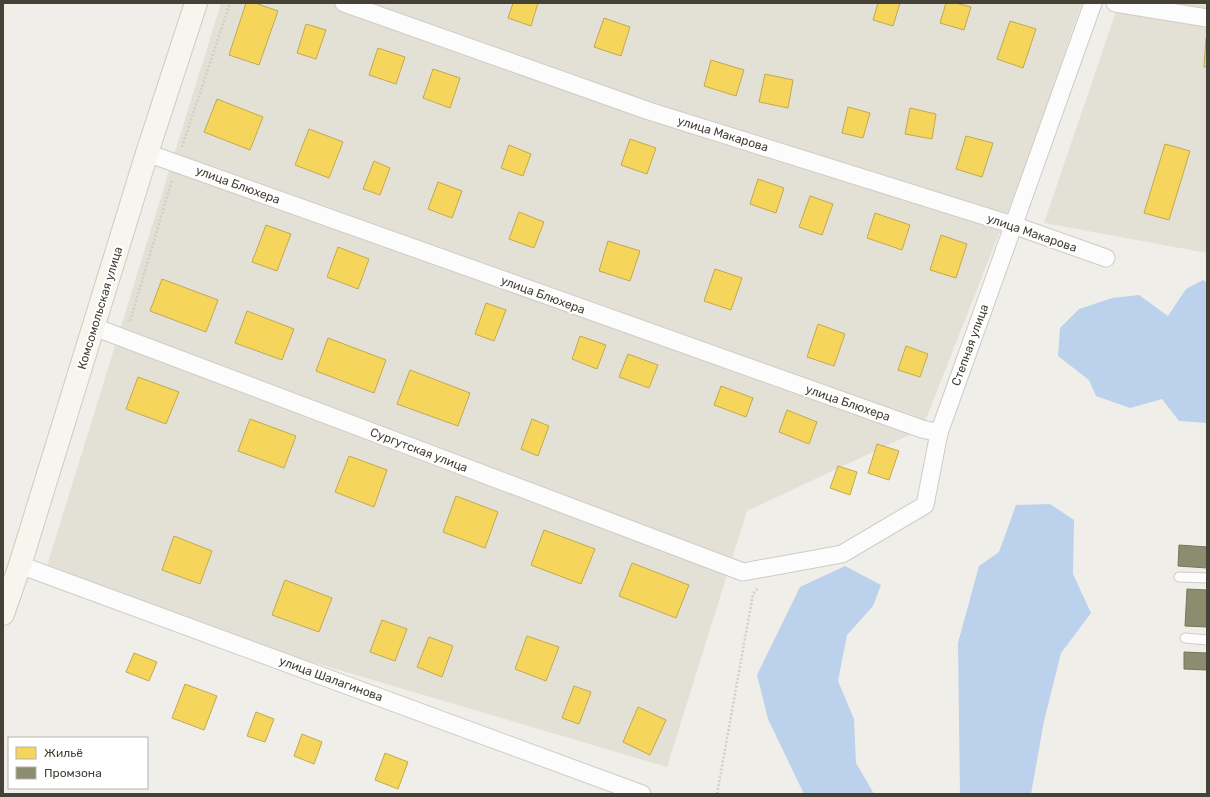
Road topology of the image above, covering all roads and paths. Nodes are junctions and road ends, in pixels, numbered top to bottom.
1 (196, 3) edge
2 (344, 3) edge
3 (1093, 3) edge
4 (1115, 3) edge
5 (1207, 18) edge
6 (147, 153) junction
7 (1013, 226) junction
8 (1106, 258) dead end
9 (94, 327) junction
10 (939, 433) junction
11 (20, 565) junction
12 (775, 566) junction
13 (743, 572) joint
14 (1179, 577) dead end
15 (1207, 578) edge
16 (3, 614) edge
17 (1185, 638) dead end
18 (1207, 640) edge
19 (642, 794) edge
20 (717, 794) edge

1 - 6 street, Комсомольская улица
2 - 7 street, улица Макарова
3 - 7 street, Степная улица
4 - 5 street
6 - 9 street, Комсомольская улица
6 - 10 street, улица Блюхера
7 - 8 street, улица Макарова
7 - 10 street, Степная улица
9 - 11 street, Комсомольская улица
9 - 13 street, Сургутская улица
10 - 12 street, Степная улица
11 - 16 street, Комсомольская улица
11 - 19 street, улица Шалагинова
12 - 13 street, Степная улица
12 - 20 path
14 - 15 lane
17 - 18 lane

